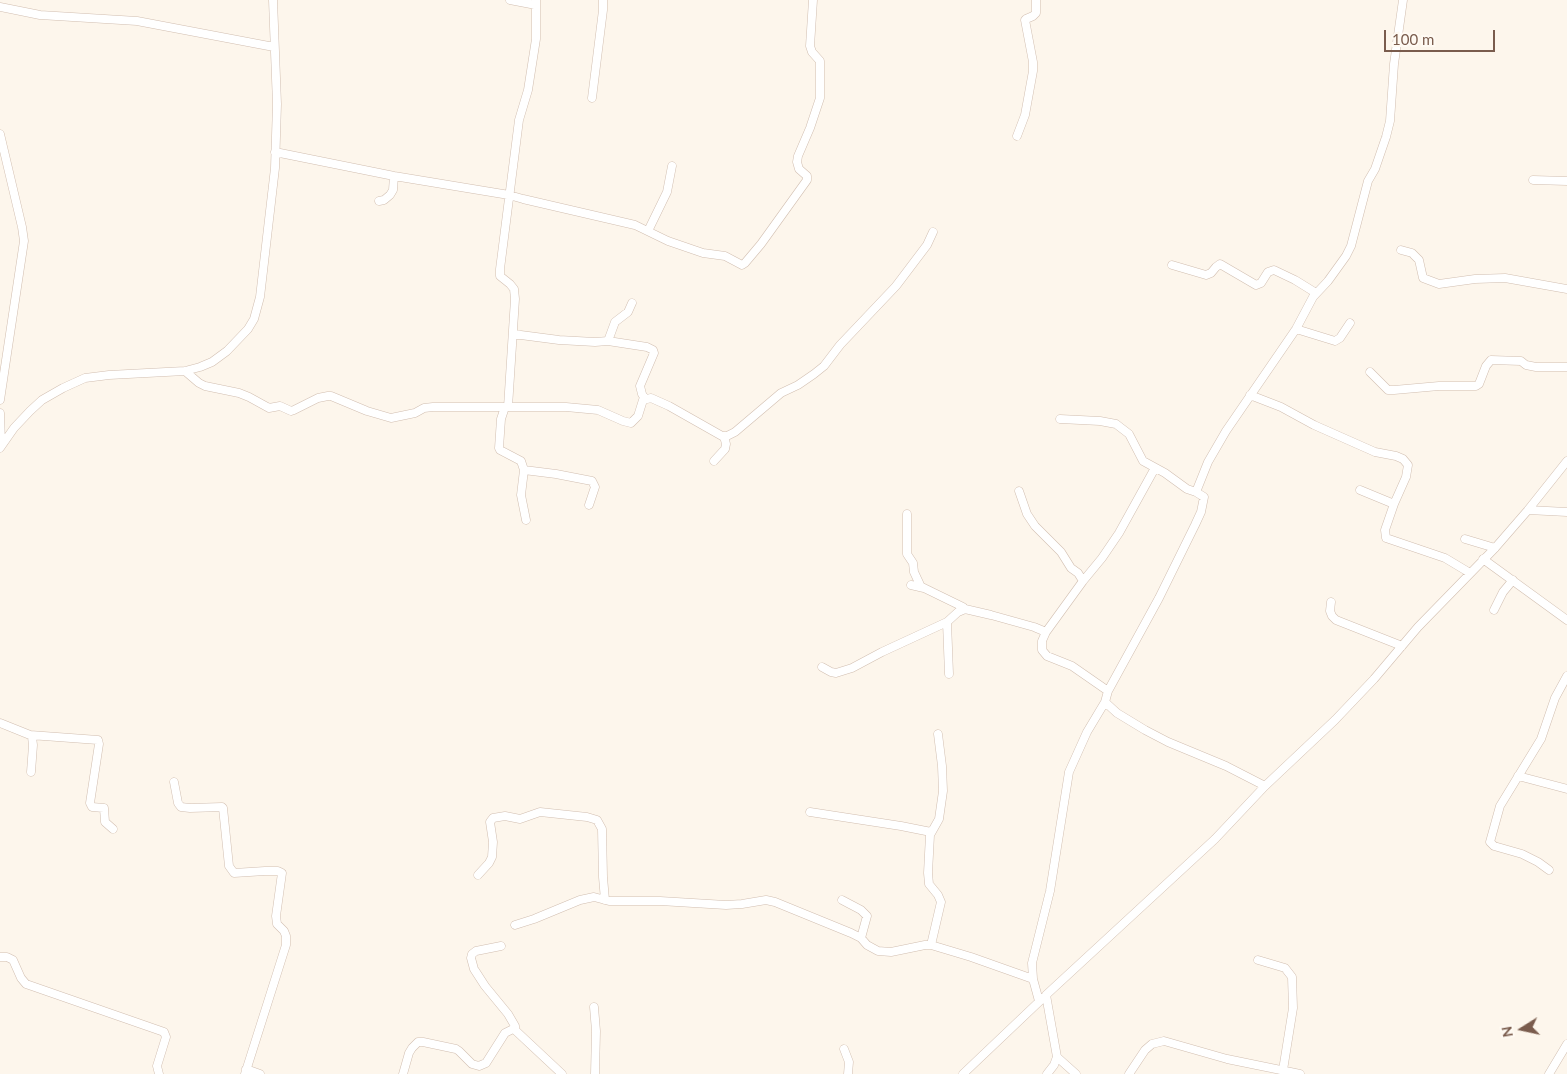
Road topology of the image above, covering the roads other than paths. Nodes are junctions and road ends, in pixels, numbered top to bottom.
1 (273, 0) edge
2 (510, 0) edge
3 (603, 0) edge
4 (813, 0) edge
5 (1036, 0) edge
6 (1403, 0) edge
7 (536, 2) edge
8 (0, 7) edge
9 (274, 47) junction
10 (592, 98) dead end
11 (0, 134) edge
12 (1017, 136) dead end
13 (276, 152) junction
14 (672, 166) dead end
15 (394, 176) junction
16 (1533, 180) dead end
17 (1567, 182) edge
18 (509, 195) junction
19 (379, 201) dead end
20 (648, 230) junction
21 (933, 232) dead end
22 (1401, 250) dead end
23 (1172, 265) dead end
24 (1567, 289) edge
25 (1316, 293) junction
26 (632, 303) dead end
27 (1350, 323) dead end
28 (1296, 329) junction
29 (513, 334) junction
30 (608, 340) junction
31 (1567, 367) edge
32 (185, 371) junction
33 (1370, 372) dead end
34 (1250, 395) junction
35 (645, 399) junction
36 (0, 400) edge
37 (506, 407) junction
38 (0, 414) edge
39 (1060, 419) dead end
40 (724, 436) junction
41 (0, 446) edge
42 (714, 461) dead end
43 (1567, 461) edge
44 (1155, 468) junction
45 (524, 470) junction
46 (1360, 490) dead end
47 (1019, 491) dead end
48 (1196, 492) junction
49 (1394, 504) junction
50 (590, 505) dead end
51 (1528, 510) junction
52 (1567, 512) edge
53 (907, 514) dead end
54 (526, 520) dead end
55 (1465, 539) dead end
56 (1495, 548) junction
57 (1483, 559) junction
58 (1470, 573) junction
59 (1513, 580) junction
60 (1083, 581) junction
61 (911, 585) dead end
62 (921, 587) junction
63 (1331, 602) dead end
64 (965, 609) junction
65 (1494, 610) dead end
66 (1567, 620) edge
67 (947, 622) junction
68 (1046, 632) junction
69 (1402, 646) junction
70 (822, 667) dead end
71 (949, 674) dead end
72 (1567, 676) edge
73 (1108, 691) junction
74 (1105, 702) junction
75 (0, 723) edge
76 (30, 734) junction
77 (938, 734) dead end
78 (31, 772) dead end
79 (1518, 776) junction
80 (174, 782) dead end
81 (1265, 786) junction
82 (1567, 789) edge
83 (810, 812) dead end
84 (113, 829) dead end
85 (931, 832) junction
86 (1550, 870) dead end
87 (478, 874) dead end
88 (605, 900) junction
89 (842, 900) dead end
90 (515, 925) dead end
91 (861, 938) junction
92 (931, 945) junction
93 (501, 946) dead end
94 (0, 957) edge
95 (1258, 960) dead end
96 (1033, 979) junction
97 (1046, 995) junction
98 (1039, 1001) junction
99 (594, 1007) dead end
100 (515, 1030) junction
101 (1567, 1044) edge
102 (844, 1049) dead end
103 (1057, 1058) junction
104 (1283, 1070) junction
105 (246, 1072) edge
106 (159, 1074) edge
107 (260, 1074) edge
108 (402, 1074) edge
109 (562, 1074) edge
110 (595, 1074) edge
111 (848, 1074) edge
112 (963, 1074) edge
113 (1047, 1074) edge
114 (1076, 1074) edge
115 (1129, 1074) edge
116 (1300, 1074) edge
117 (1549, 1074) edge

1 - 9 street
2 - 7 street
3 - 10 street
4 - 20 street
5 - 12 street
6 - 25 street
7 - 18 street
8 - 9 street
9 - 13 street
11 - 36 street
13 - 15 street
13 - 32 street
14 - 20 street
15 - 18 street
15 - 19 street
16 - 17 street
18 - 20 street
18 - 29 street
21 - 40 street
22 - 24 street
23 - 25 street
25 - 28 street
26 - 30 street
27 - 28 street
28 - 34 street
29 - 30 street
29 - 37 street
30 - 35 street
31 - 33 street
32 - 37 street
32 - 41 street
34 - 48 street
34 - 49 street
35 - 37 street
35 - 40 street
37 - 45 street
38 - 41 street
39 - 44 street
40 - 42 street
43 - 51 street
44 - 48 street
44 - 60 street
45 - 50 street
45 - 54 street
46 - 49 street
47 - 60 street
48 - 73 street
49 - 58 street
51 - 52 street
51 - 56 street
53 - 62 street
55 - 56 street
56 - 57 street
57 - 58 street
57 - 59 street
58 - 69 street
59 - 65 street
59 - 66 street
60 - 68 street
61 - 62 street
62 - 64 street
63 - 69 street
64 - 67 street
64 - 68 street
67 - 70 street
67 - 71 street
68 - 73 street
69 - 81 street
72 - 79 street
73 - 74 street
74 - 81 street
74 - 96 street
75 - 76 street
76 - 78 street
76 - 84 street
77 - 85 street
79 - 82 street
79 - 86 street
80 - 105 street
81 - 97 street
83 - 85 street
85 - 92 street
87 - 88 street
88 - 90 street
88 - 91 street
89 - 91 street
91 - 92 street
92 - 96 street
93 - 100 street
94 - 106 street
95 - 104 street
96 - 98 street
97 - 98 street
97 - 103 street
98 - 112 street
99 - 110 street
100 - 108 street
100 - 109 street
101 - 117 street
102 - 111 street
103 - 113 street
103 - 114 street
104 - 115 street
104 - 116 street
105 - 107 street

